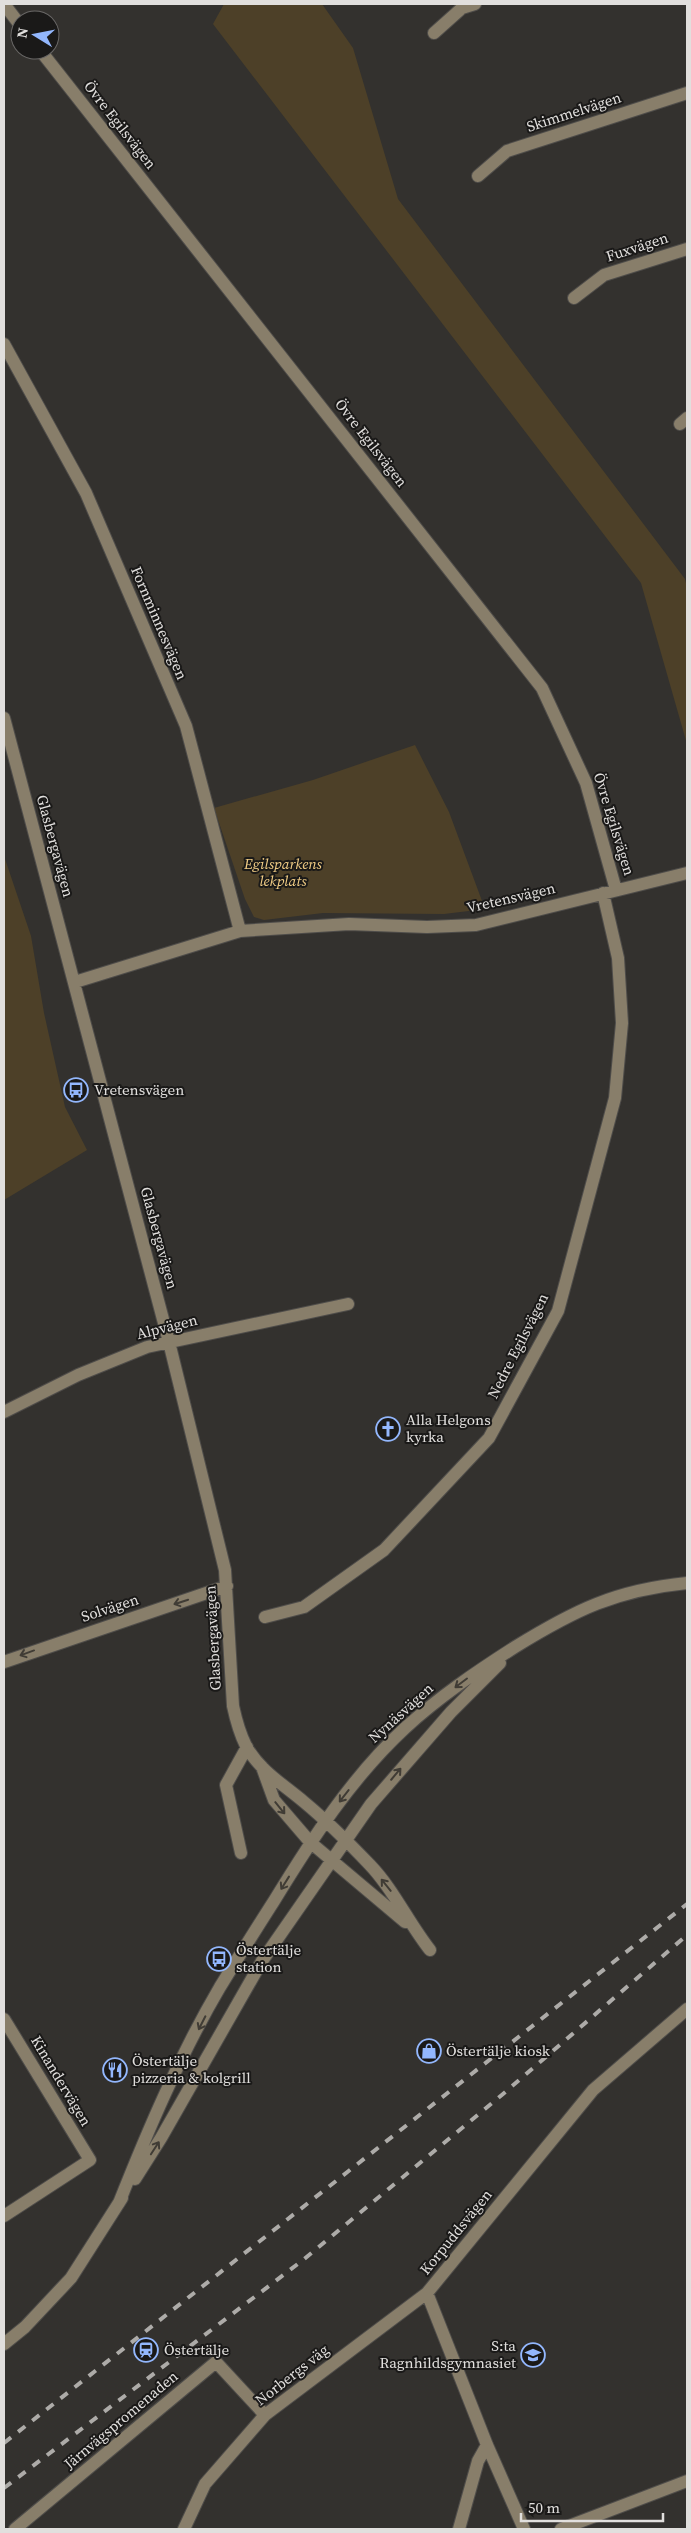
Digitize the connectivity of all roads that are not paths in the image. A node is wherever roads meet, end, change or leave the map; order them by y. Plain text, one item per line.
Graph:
1 (475, 4) edge
2 (434, 33) dead end
3 (48, 60) edge
4 (687, 93) edge
5 (478, 176) dead end
6 (687, 249) edge
7 (574, 298) dead end
8 (4, 344) edge
9 (4, 718) edge
10 (687, 873) edge
11 (616, 890) junction
12 (603, 893) junction
13 (240, 931) junction
14 (75, 982) junction
15 (348, 1304) dead end
16 (170, 1342) junction
17 (4, 1412) edge
18 (687, 1583) edge
19 (227, 1586) junction
20 (265, 1617) dead end
21 (516, 1647) junction
22 (4, 1662) edge
23 (247, 1747) junction
24 (262, 1767) junction
25 (325, 1820) junction
26 (346, 1841) junction
27 (310, 1842) junction
28 (241, 1853) dead end
29 (331, 1862) junction
30 (411, 1927) junction
31 (430, 1950) dead end
32 (687, 2009) edge
33 (4, 2019) edge
34 (119, 2203) junction
35 (4, 2216) edge
36 (427, 2293) junction
37 (4, 2344) edge
38 (265, 2415) junction
39 (487, 2446) junction
40 (687, 2481) edge
41 (14, 2529) edge
42 (184, 2529) edge
43 (459, 2529) edge
44 (524, 2529) edge
45 (561, 2529) edge

1 - 2 street
3 - 11 street, Övre Egilsvägen
4 - 5 street, Skimmelvägen
6 - 7 street, Fuxvägen
8 - 13 street, Fornminnesvägen
9 - 14 street, Glasbergavägen
10 - 11 street, Vretensvägen
11 - 12 street, Vretensvägen
12 - 13 street, Vretensvägen
12 - 20 street, Nedre Egilsvägen
13 - 14 street, Vretensvägen
14 - 16 street, Glasbergavägen
15 - 16 street, Alpvägen
16 - 17 street, Alpvägen
16 - 19 street, Glasbergavägen
18 - 21 street, Nynäsvägen
19 -> 22 street, Solvägen
19 - 23 street, Glasbergavägen
21 -> 25 street, Nynäsvägen
26 -> 21 street, Nynäsvägen
23 - 24 street, Glasbergavägen
23 - 28 street
24 - 25 street, Glasbergavägen
24 -> 27 street, Glasbergavägen
25 - 26 street, Glasbergavägen
25 - 27 street, Nynäsvägen
26 - 29 street, Nynäsvägen
30 -> 26 street
27 - 29 street, Glasbergavägen
27 -> 34 street, Nynäsvägen
29 - 30 street
34 -> 29 street, Nynäsvägen
30 - 31 street
32 - 36 street, Korpuddsvägen
33 - 35 street, Kinandervägen
34 - 37 street
36 - 38 street, Norbergs väg
36 - 39 street, Korpuddsvägen
38 - 41 street, Järnvägspromenaden
38 - 42 street, Norbergs väg
39 - 43 street
39 - 44 street, Korpuddsvägen
40 - 45 street

